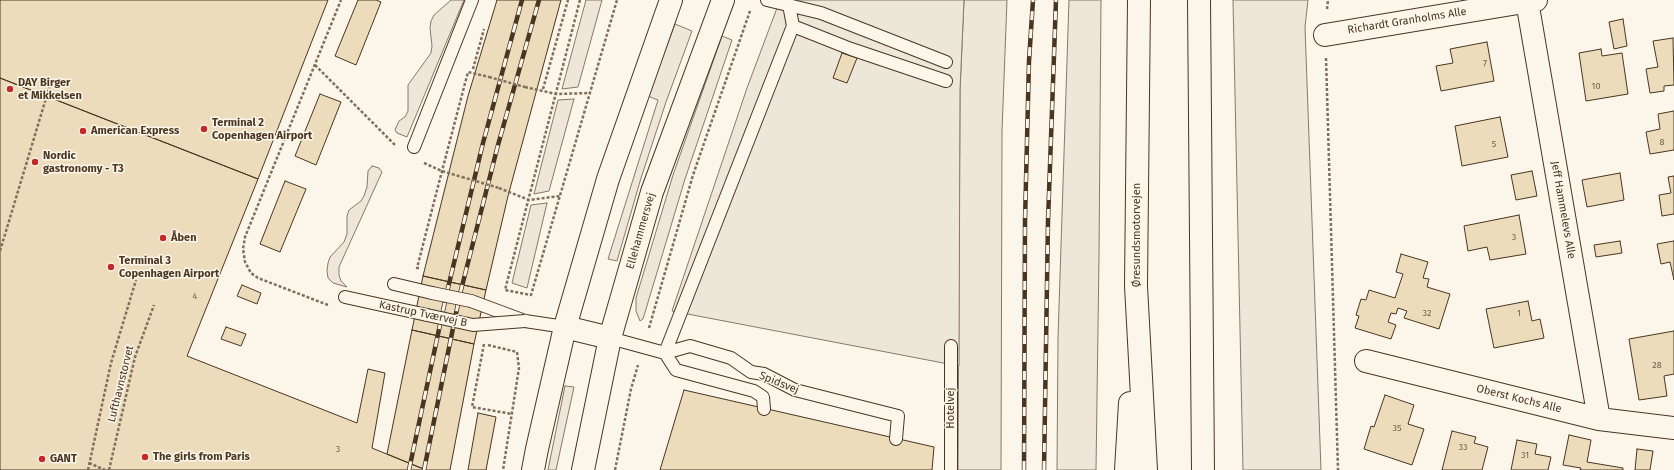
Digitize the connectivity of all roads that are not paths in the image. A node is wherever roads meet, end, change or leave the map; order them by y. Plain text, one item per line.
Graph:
1 (472, 0) edge
2 (671, 0) edge
3 (723, 0) edge
4 (767, 0) edge
5 (1139, 0) edge
6 (1199, 0) edge
7 (1532, 1) edge
8 (789, 5) junction
9 (793, 26) junction
10 (1325, 35) road end
11 (946, 62) dead end
12 (946, 82) dead end
13 (414, 147) dead end
14 (394, 284) dead end
15 (1136, 286) junction
16 (345, 297) dead end
17 (525, 321) junction
18 (566, 327) junction
19 (610, 338) junction
20 (951, 346) dead end
21 (665, 353) junction
22 (1366, 361) dead end
23 (764, 409) dead end
24 (1599, 418) junction
25 (1674, 428) edge
26 (896, 439) dead end
27 (533, 470) edge
28 (583, 470) edge
29 (951, 470) edge
30 (1126, 470) edge
31 (1146, 470) edge
32 (1203, 470) edge

1 - 13 lane
2 - 18 main road
3 - 19 main road, Ellehammersvej
4 - 8 lane
5 - 15 main road, Øresundsmotorvejen
6 - 32 main road
7 - 10 main road, Richardt Granholms Alle
7 - 24 main road, Jeff Hammelevs Alle
8 - 9 lane
8 - 11 lane
9 - 12 lane
9 - 21 lane
14 - 17 lane, Kastrup Tværvej B, bridge
15 - 30 main road
15 - 31 main road, Øresundsmotorvejen
16 - 17 lane, Kastrup Tværvej B, bridge
17 - 18 lane, Kastrup Tværvej B
18 - 19 main road
18 - 27 main road
19 - 21 lane
19 - 28 main road, Ellehammersvej
20 - 29 lane, Hotelvej
21 - 23 lane, Spidsvej
21 - 26 lane, Spidsvej
22 - 24 main road, Oberst Kochs Alle
24 - 25 main road, Oberst Kochs Alle

